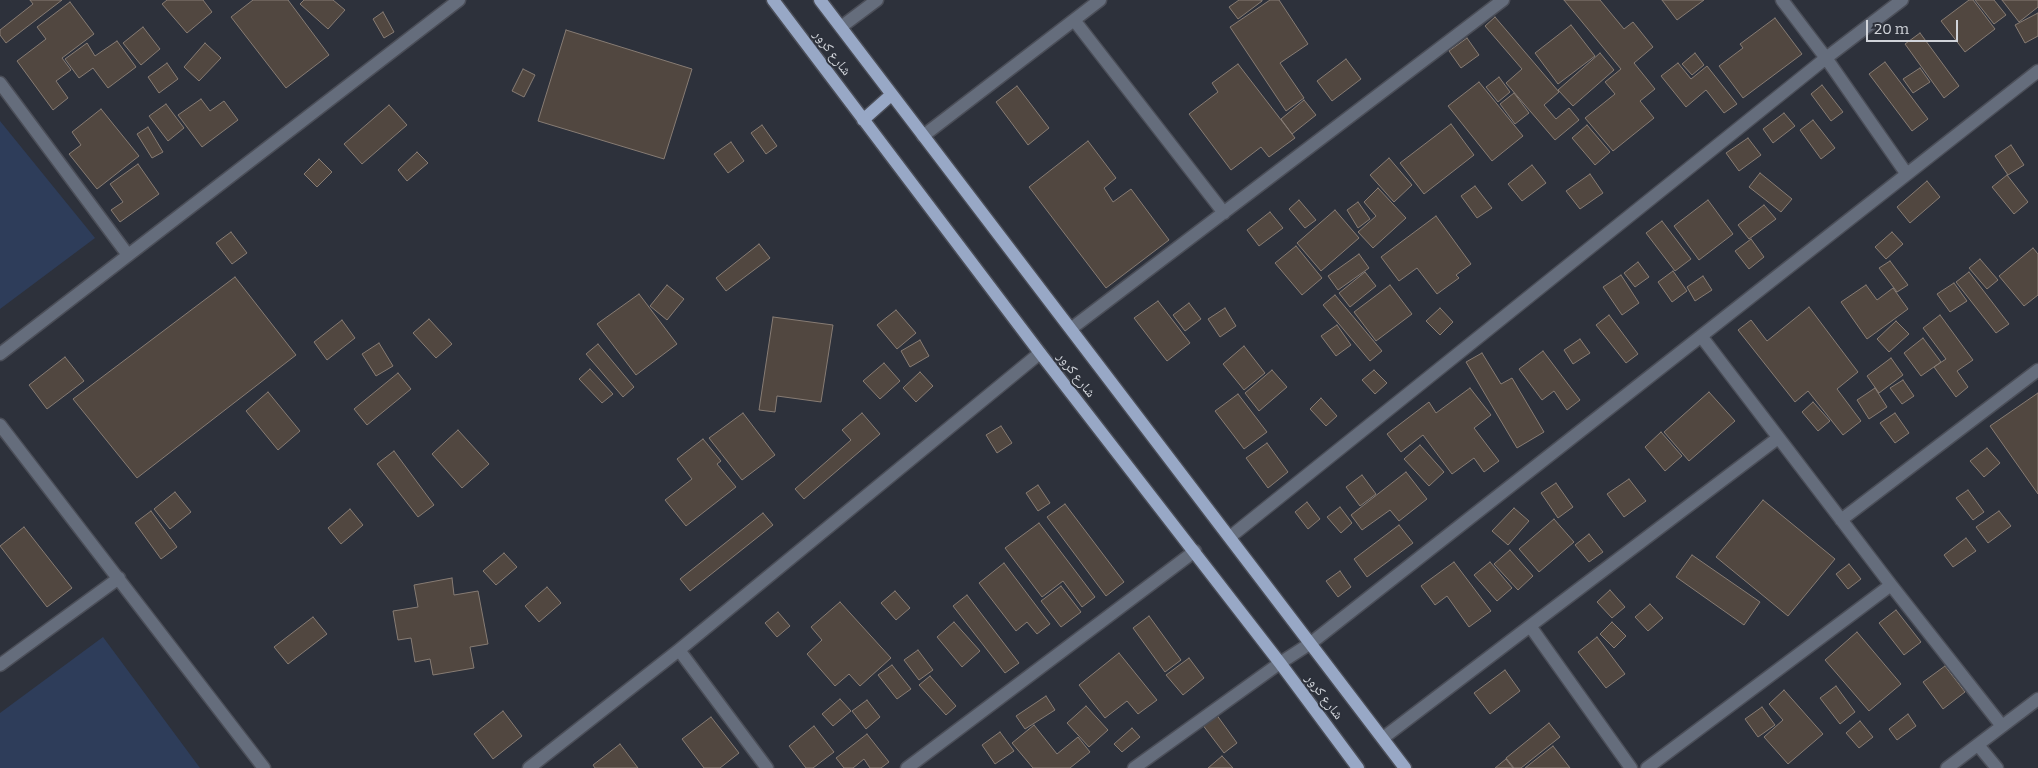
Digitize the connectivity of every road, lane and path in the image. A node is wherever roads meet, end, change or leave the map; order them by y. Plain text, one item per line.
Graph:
1 (459, 0) edge
2 (773, 0) edge
3 (820, 0) edge
4 (877, 0) edge
5 (1100, 0) edge
6 (1503, 0) edge
7 (1782, 0) edge
8 (1902, 0) edge
9 (1074, 20) junction
10 (841, 27) junction
11 (1826, 58) junction
12 (2038, 71) edge
13 (0, 84) edge
14 (891, 95) junction
15 (863, 120) junction
16 (923, 136) junction
17 (1906, 174) junction
18 (1224, 213) junction
19 (128, 255) junction
20 (1072, 328) junction
21 (1701, 336) junction
22 (1040, 353) junction
23 (0, 354) edge
24 (2038, 370) edge
25 (0, 425) edge
26 (1778, 438) junction
27 (1841, 520) junction
28 (1230, 537) junction
29 (1195, 551) junction
30 (119, 578) junction
31 (1891, 585) junction
32 (1530, 626) junction
33 (1311, 643) junction
34 (679, 650) junction
35 (1280, 663) junction
36 (0, 665) edge
37 (2038, 699) edge
38 (2002, 726) junction
39 (1383, 738) junction
40 (1978, 745) junction
41 (264, 768) edge
42 (529, 768) edge
43 (767, 768) edge
44 (907, 768) edge
45 (1134, 768) edge
46 (1358, 768) edge
47 (1406, 768) edge
48 (1631, 768) edge
49 (1648, 768) edge
50 (1947, 768) edge
51 (1997, 768) edge

1 - 19 street
2 - 15 main road, شارع كرور
3 - 10 main road, شارع كرور
4 - 10 street
5 - 9 street
6 - 18 street
7 - 11 street
8 - 11 street
9 - 16 street
9 - 18 street
10 - 14 main road, شارع كرور
11 - 17 street
11 - 28 street
12 - 17 street
13 - 19 street
14 - 15 main road
14 - 16 main road, شارع كرور
15 - 22 main road, شارع كرور
16 - 20 main road, شارع كرور
17 - 21 street
18 - 20 street
19 - 23 street
20 - 28 main road, شارع كرور
21 - 26 street
21 - 33 street
22 - 29 main road, شارع كرور
22 - 34 street
24 - 27 street
25 - 30 street
26 - 27 street
26 - 32 street
27 - 31 street
28 - 33 main road, شارع كرور
29 - 35 main road, شارع كرور
29 - 44 street
30 - 36 street
30 - 41 street
31 - 38 street
31 - 49 street
32 - 39 street
32 - 48 street
33 - 35 street
33 - 39 main road, شارع كرور
34 - 42 street
34 - 43 street
35 - 45 street
35 - 46 main road, شارع كرور
37 - 38 street
38 - 40 street
39 - 47 main road, شارع كرور
40 - 50 street
40 - 51 street

